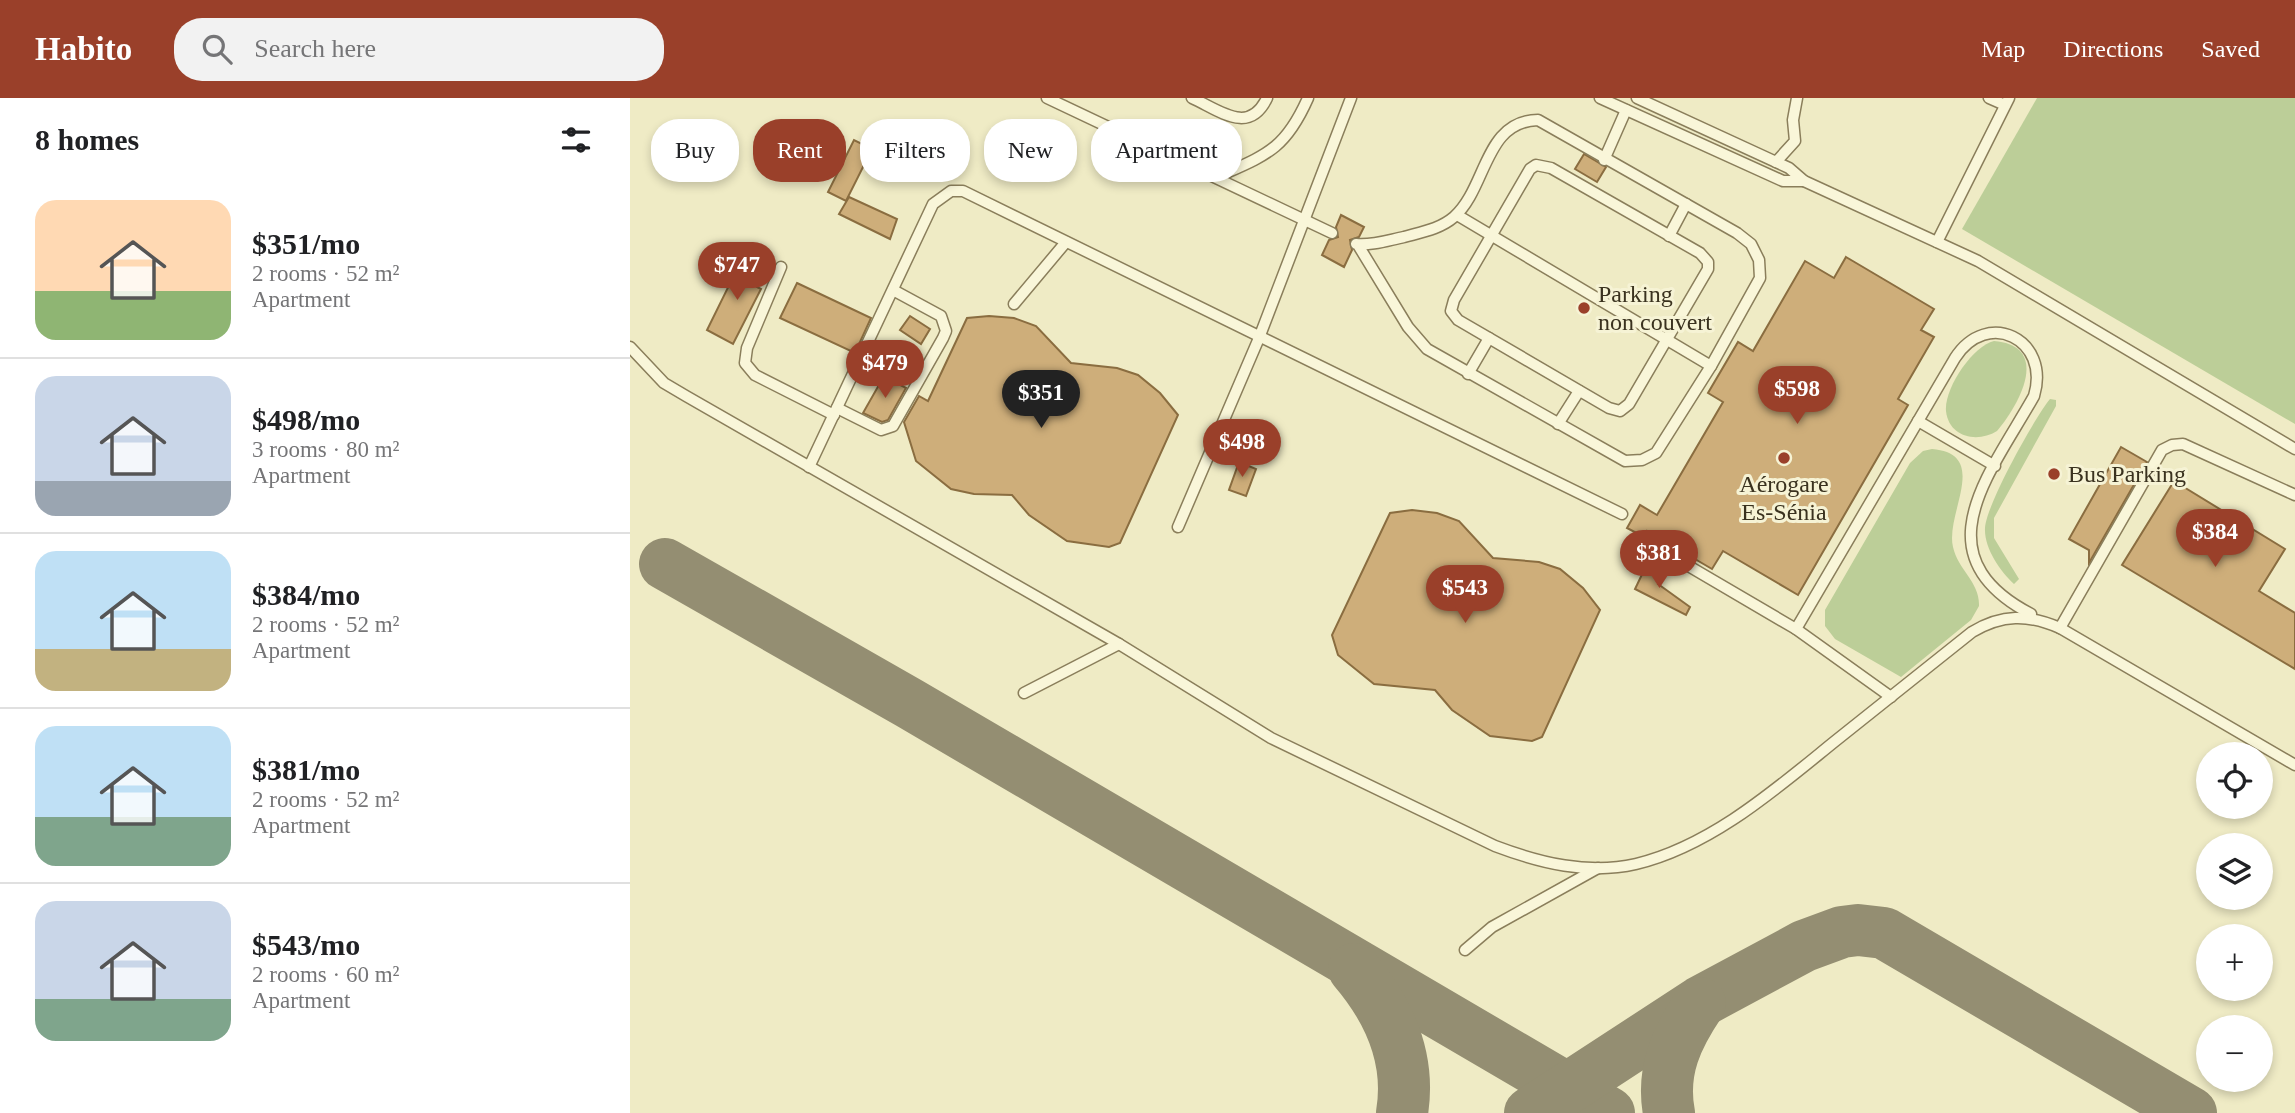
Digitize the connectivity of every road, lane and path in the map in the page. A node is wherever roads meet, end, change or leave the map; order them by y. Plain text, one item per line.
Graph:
1 (1047, 98) edge
2 (1192, 98) edge
3 (1267, 98) edge
4 (1308, 98) edge
5 (1351, 98) edge
6 (1600, 98) edge
7 (1637, 98) edge
8 (1797, 98) edge
9 (1989, 98) edge
10 (2007, 102) edge
11 (1626, 110) junction
12 (1092, 119) edge
13 (1711, 132) junction
14 (1706, 146) junction
15 (1605, 159) junction
16 (1776, 162) junction
17 (1242, 165) edge
18 (1804, 181) junction
19 (1227, 182) edge
20 (1686, 204) junction
21 (1457, 215) junction
22 (1305, 222) junction
23 (1332, 233) dead end
24 (1491, 235) junction
25 (1669, 236) junction
26 (1066, 242) junction
27 (1937, 242) junction
28 (781, 267) dead end
29 (893, 290) junction
30 (1014, 304) dead end
31 (1259, 338) junction
32 (1489, 338) junction
33 (1666, 338) junction
34 (630, 347) edge
35 (630, 362) edge
36 (645, 366) junction
37 (1711, 366) junction
38 (1468, 374) junction
39 (1578, 391) junction
40 (835, 411) junction
41 (1918, 421) junction
42 (1558, 424) junction
43 (2295, 449) edge
44 (1995, 466) junction
45 (809, 467) junction
46 (2295, 495) edge
47 (1622, 514) dead end
48 (1178, 527) dead end
49 (1651, 544) dead end
50 (2042, 620) junction
51 (2060, 628) junction
52 (1796, 629) junction
53 (1119, 644) junction
54 (1024, 693) dead end
55 (1891, 696) junction
56 (2295, 765) edge
57 (1598, 868) junction
58 (1465, 950) dead end

1 - 12 lane
2 - 3 lane
4 - 17 lane
5 - 22 lane
6 - 11 lane
7 - 13 lane
8 - 16 lane
9 - 10 lane
10 - 27 lane
11 - 14 lane
11 - 15 lane
13 - 14 lane
13 - 16 lane
14 - 18 lane
15 - 20 lane
15 - 21 lane
16 - 18 lane
18 - 27 lane
19 - 22 lane
20 - 25 lane
20 - 37 lane
21 - 24 lane
21 - 38 lane
22 - 23 lane
22 - 31 lane
24 - 25 lane
24 - 32 lane
24 - 33 lane
25 - 33 lane
26 - 29 lane
26 - 30 lane
26 - 31 lane
27 - 43 lane
28 - 40 lane
29 - 40 lane
29 - 40 lane
31 - 47 lane
31 - 48 lane
32 - 38 lane
32 - 39 lane
33 - 37 lane
33 - 39 lane
34 - 36 lane
35 - 36 lane
36 - 45 lane
37 - 42 lane
38 - 42 lane
39 - 42 lane
40 - 45 lane
41 - 44 lane
41 - 44 lane
41 - 52 lane
44 - 50 lane
45 - 53 lane
46 - 51 lane
49 - 52 lane
50 - 51 lane
50 - 55 lane
51 - 56 lane
52 - 55 lane
53 - 54 lane
53 - 57 lane
55 - 57 lane
57 - 58 lane

